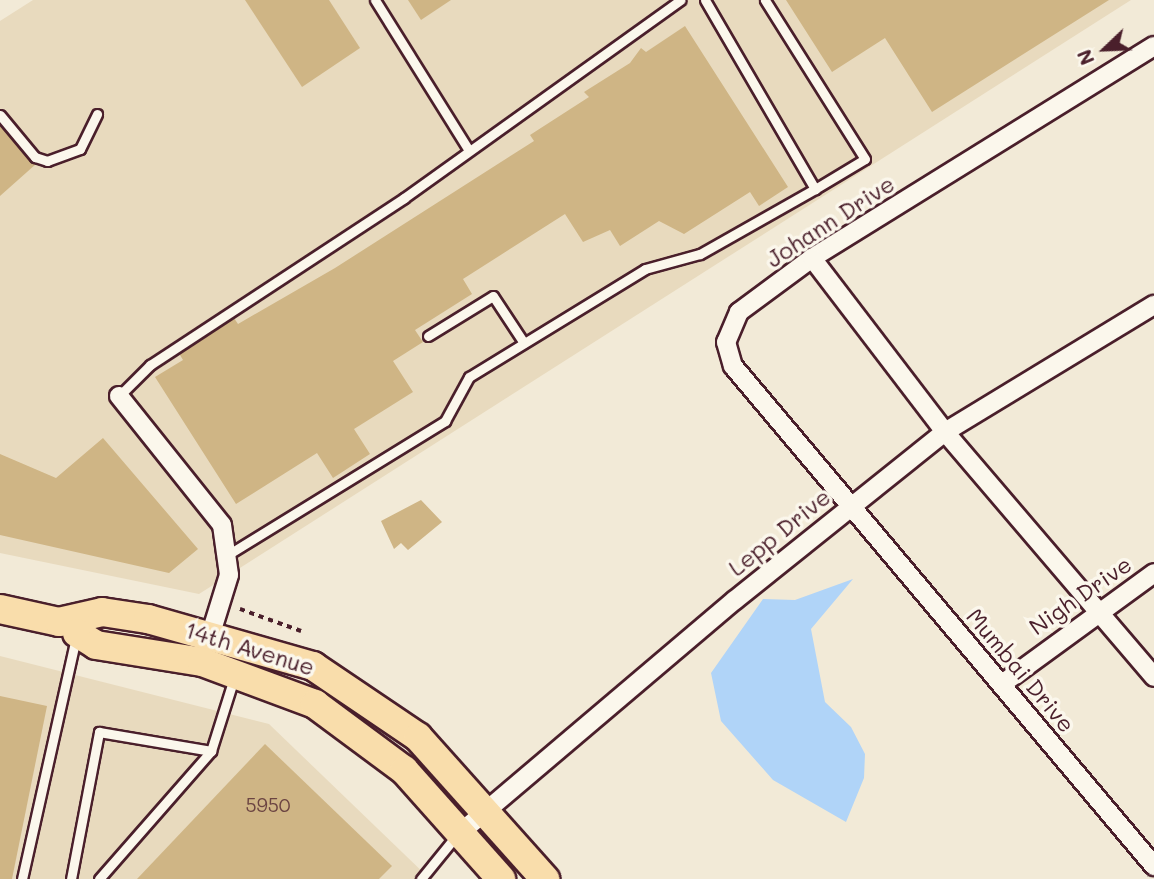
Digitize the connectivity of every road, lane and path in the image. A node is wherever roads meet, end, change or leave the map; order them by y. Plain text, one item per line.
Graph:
1 (375, 0) edge
2 (681, 0) edge
3 (705, 0) edge
4 (765, 0) edge
5 (1154, 46) edge
6 (0, 114) edge
7 (97, 114) dead end
8 (468, 149) junction
9 (815, 190) junction
10 (811, 258) junction
11 (1154, 305) edge
12 (428, 336) dead end
13 (524, 343) junction
14 (119, 396) joint
15 (945, 432) junction
16 (849, 506) junction
17 (229, 554) junction
18 (1154, 573) edge
19 (0, 609) edge
20 (240, 609) dead end
21 (1095, 610) junction
22 (68, 628) junction
23 (301, 631) dead end
24 (211, 633) junction
25 (236, 672) junction
26 (1154, 677) edge
27 (1002, 684) junction
28 (211, 751) junction
29 (486, 811) junction
30 (460, 833) junction
31 (1151, 857) edge
32 (22, 879) edge
33 (71, 879) edge
34 (99, 879) edge
35 (421, 879) edge
36 (501, 879) edge
37 (545, 879) edge

1 - 8 lane
2 - 8 lane
3 - 9 lane
4 - 9 lane
5 - 10 street, Johann Drive
6 - 7 lane
8 - 14 lane
9 - 13 lane
10 - 15 street
10 - 16 street, Johann Drive
11 - 15 street, Lepp Drive
12 - 13 lane
13 - 17 lane
14 - 17 street
15 - 16 street, Lepp Drive
15 - 21 street
16 - 27 street, Mumbai Drive
16 - 29 street, Lepp Drive
17 - 24 street
18 - 21 street, Nigh Drive
19 - 22 main road, 14th Avenue
20 - 23 path
21 - 26 street
21 - 27 street, Nigh Drive
22 - 24 main road, 14th Avenue
22 - 25 main road, 14th Avenue
22 - 32 lane
24 - 29 main road, 14th Avenue
25 - 28 lane
25 - 30 main road, 14th Avenue
27 - 31 street, Mumbai Drive
28 - 33 lane
28 - 34 lane
29 - 30 street, Lepp Drive
29 - 37 main road, 14th Avenue
30 - 35 lane
30 - 36 main road, 14th Avenue

